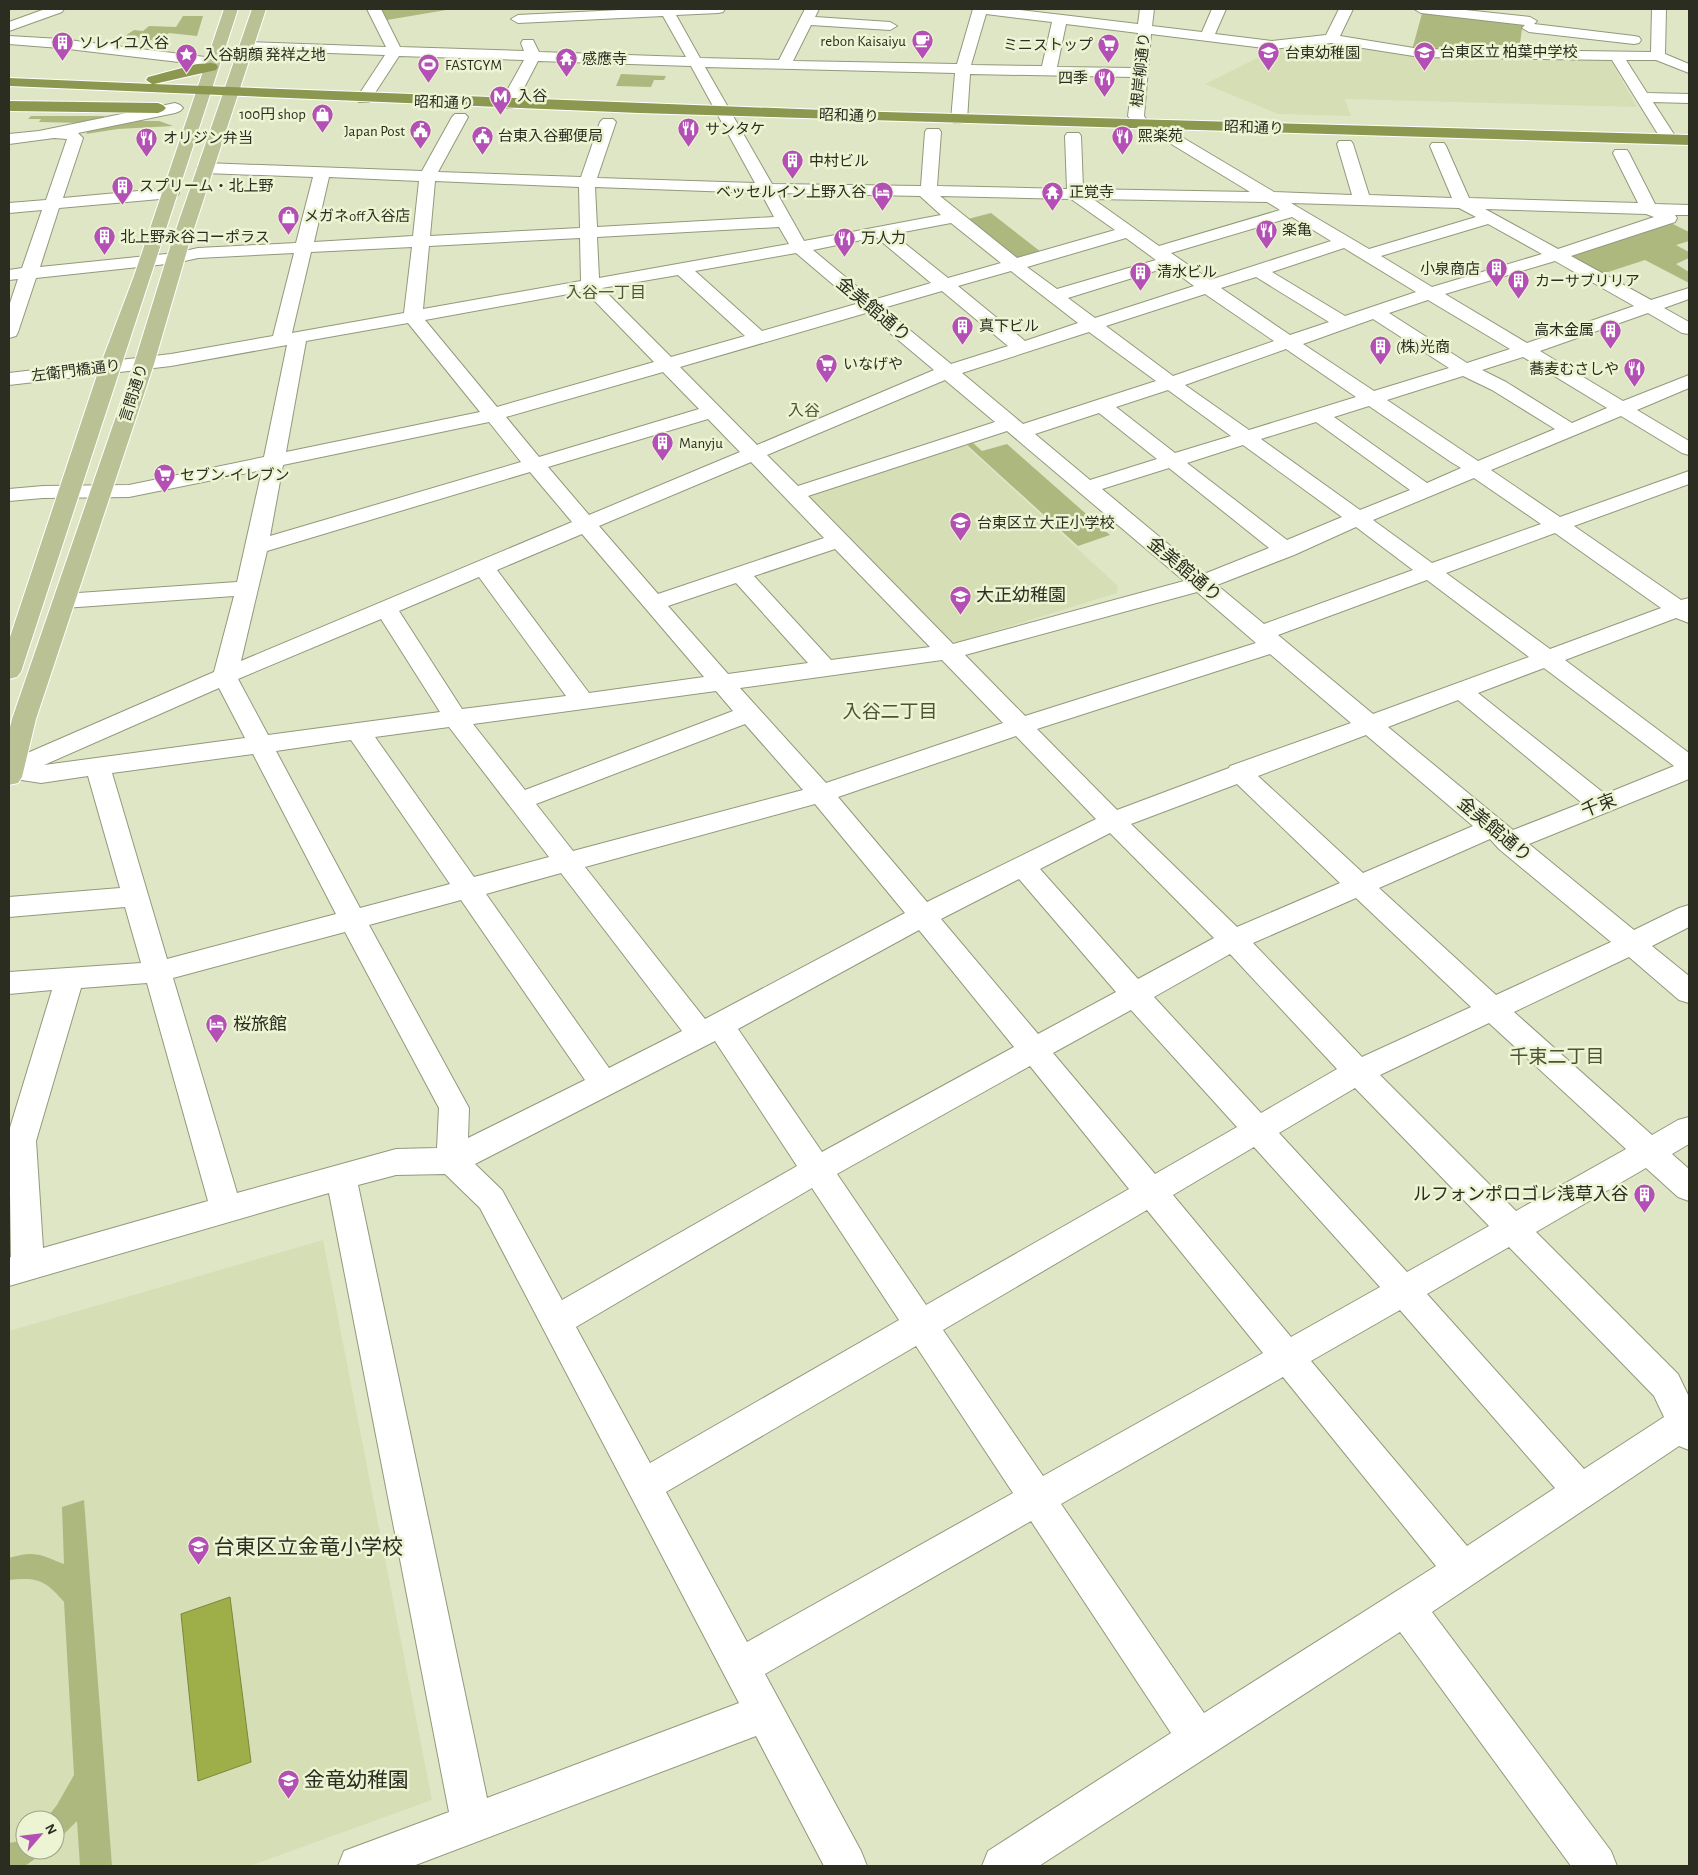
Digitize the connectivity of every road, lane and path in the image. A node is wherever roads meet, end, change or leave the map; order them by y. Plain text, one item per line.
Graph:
1 (57, 9) edge
2 (231, 9) edge
3 (259, 9) edge
4 (374, 9) edge
5 (718, 9) edge
6 (896, 9) edge
7 (980, 9) edge
8 (1148, 9) edge
9 (1219, 9) edge
10 (1346, 9) edge
11 (1421, 9) edge
12 (1658, 9) edge
13 (667, 10) edge
14 (1033, 12) edge
15 (516, 14) edge
16 (809, 15) edge
17 (1078, 15) edge
18 (1060, 18) junction
19 (1530, 19) edge
20 (890, 26) junction
21 (9, 27) edge
22 (1145, 28) junction
23 (1207, 36) junction
24 (1331, 39) junction
25 (9, 40) edge
26 (246, 46) junction
27 (1659, 49) junction
28 (395, 51) junction
29 (1523, 54) junction
30 (1616, 55) junction
31 (533, 56) junction
32 (697, 61) junction
33 (212, 65) junction
34 (784, 65) junction
35 (875, 65) junction
36 (963, 68) junction
37 (1689, 69) edge
38 (1049, 70) junction
39 (1140, 73) junction
40 (9, 81) edge
41 (9, 88) edge
42 (1642, 97) junction
43 (9, 98) edge
44 (1689, 98) edge
45 (364, 99) junction
46 (201, 100) junction
47 (231, 103) junction
48 (507, 105) junction
49 (9, 106) edge
50 (133, 107) junction
51 (176, 108) junction
52 (722, 112) junction
53 (451, 117) joint
54 (959, 120) junction
55 (608, 122) junction
56 (1142, 125) junction
57 (731, 126) junction
58 (933, 132) junction
59 (54, 133) junction
60 (1073, 136) junction
61 (9, 138) edge
62 (1174, 139) junction
63 (1669, 139) junction
64 (1689, 140) edge
65 (1345, 144) junction
66 (1438, 146) junction
67 (1621, 153) junction
68 (1689, 154) edge
69 (205, 168) junction
70 (322, 172) junction
71 (428, 176) junction
72 (587, 182) junction
73 (766, 188) junction
74 (930, 191) junction
75 (171, 193) junction
76 (1075, 194) junction
77 (1271, 197) junction
78 (1362, 200) junction
79 (1463, 203) junction
80 (52, 204) junction
81 (9, 208) edge
82 (1649, 209) junction
83 (1294, 211) junction
84 (1680, 217) edge
85 (955, 218) junction
86 (1490, 218) junction
87 (784, 222) junction
88 (588, 232) junction
89 (880, 232) junction
90 (1128, 232) junction
91 (420, 241) junction
92 (1346, 242) junction
93 (303, 246) junction
94 (799, 248) junction
95 (1366, 255) junction
96 (1556, 255) junction
97 (1164, 257) junction
98 (176, 258) junction
99 (148, 261) junction
100 (1015, 264) junction
101 (682, 269) junction
102 (1258, 271) junction
103 (29, 273) junction
104 (9, 275) edge
105 (945, 285) junction
106 (590, 286) junction
107 (1208, 288) junction
108 (1430, 293) junction
109 (1689, 293) edge
110 (1054, 296) junction
111 (870, 307) junction
112 (1650, 307) junction
113 (1374, 312) junction
114 (413, 318) junction
115 (1343, 323) junction
116 (1091, 324) junction
117 (1689, 329) edge
118 (9, 332) edge
119 (290, 338) junction
120 (758, 339) junction
121 (1288, 341) junction
122 (1021, 347) junction
123 (1525, 350) junction
124 (144, 364) junction
125 (666, 365) junction
126 (110, 366) junction
127 (1464, 369) junction
128 (947, 372) junction
129 (9, 379) edge
130 (1689, 381) edge
131 (1171, 382) junction
132 (1371, 397) junction
133 (1101, 405) junction
134 (1622, 408) junction
135 (713, 411) junction
136 (494, 414) junction
137 (1317, 414) junction
138 (1014, 428) junction
139 (1570, 430) junction
140 (1245, 437) junction
141 (1689, 449) edge
142 (754, 454) junction
143 (1171, 460) junction
144 (274, 461) junction
145 (534, 464) junction
146 (1476, 469) junction
147 (1689, 477) edge
148 (1085, 488) junction
149 (101, 491) junction
150 (1425, 491) junction
151 (71, 492) junction
152 (794, 494) junction
153 (9, 496) edge
154 (1357, 519) junction
155 (587, 524) junction
156 (1556, 524) junction
157 (840, 540) junction
158 (257, 546) junction
159 (1286, 550) junction
160 (484, 568) junction
161 (1427, 572) junction
162 (740, 574) junction
163 (1199, 583) junction
164 (245, 588) junction
165 (64, 601) junction
166 (654, 604) junction
167 (386, 609) junction
168 (1685, 610) edge
169 (1266, 640) junction
170 (949, 652) junction
171 (1546, 658) junction
172 (826, 669) junction
173 (9, 672) edge
174 (225, 676) junction
175 (723, 683) junction
176 (1460, 690) junction
177 (583, 702) junction
178 (749, 714) junction
179 (456, 720) junction
180 (1368, 724) junction
181 (1020, 726) junction
182 (359, 733) junction
183 (262, 746) junction
184 (1689, 765) edge
185 (98, 767) junction
186 (1689, 770) edge
187 (10, 772) edge
188 (1239, 772) junction
189 (820, 794) junction
190 (520, 801) junction
191 (1602, 805) junction
192 (1113, 821) junction
193 (1500, 835) junction
194 (566, 861) junction
195 (1023, 866) junction
196 (1361, 886) junction
197 (465, 888) junction
198 (135, 896) junction
199 (9, 907) edge
200 (923, 916) junction
201 (1689, 916) edge
202 (352, 919) junction
203 (1233, 940) junction
204 (1631, 945) junction
205 (157, 972) junction
206 (70, 979) junction
207 (9, 983) edge
208 (1689, 992) edge
209 (1135, 995) junction
210 (1492, 1009) junction
211 (710, 1030) junction
212 (1035, 1051) junction
213 (1358, 1072) junction
214 (604, 1084) junction
215 (1258, 1130) junction
216 (1689, 1130) edge
217 (1650, 1153) junction
218 (452, 1161) junction
219 (817, 1170) junction
220 (341, 1176) junction
221 (1689, 1188) edge
222 (1150, 1192) junction
223 (226, 1209) junction
224 (1514, 1230) junction
225 (18, 1269) edge
226 (1404, 1291) junction
227 (556, 1321) junction
228 (921, 1326) junction
229 (1287, 1358) junction
230 (1688, 1426) edge
231 (644, 1486) junction
232 (1581, 1492) junction
233 (1037, 1500) junction
234 (1463, 1570) junction
235 (1405, 1608) junction
236 (740, 1667) junction
237 (765, 1713) junction
238 (1198, 1739) junction
239 (472, 1823) junction
240 (359, 1866) edge
241 (846, 1866) edge
242 (1003, 1866) edge
243 (1596, 1866) edge

1 - 21 street
2 - 33 main road, 言問通り
3 - 26 main road, 言問通り
4 - 28 street
5 - 13 street
6 - 20 street
7 - 14 street
7 - 36 street
8 - 22 street, 根岸柳通り
9 - 23 street
10 - 24 street
11 - 19 street
12 - 27 street
13 - 15 street
13 - 32 street, 金美館通り
14 - 18 street
15 - 31 street
16 - 20 street
16 - 34 street
17 - 18 street
17 - 22 street
18 - 38 street
19 - 27 street
19 - 29 street
20 - 35 street
22 - 23 street
22 - 39 street, 根岸柳通り
23 - 24 street
24 - 29 street
25 - 33 street
26 - 28 street
26 - 47 main road, 言問通り
27 - 30 street
27 - 37 street
28 - 31 street
28 - 45 street
29 - 30 street
30 - 42 street
31 - 32 street
31 - 48 street
32 - 34 street
32 - 52 street, 金美館通り
33 - 40 highway
33 - 46 main road, 言問通り
34 - 35 street
35 - 36 street
36 - 38 street
36 - 54 street
38 - 39 street
39 - 56 street, 根岸柳通り
40 - 46 highway
41 - 46 highway
42 - 44 street
42 - 63 street
43 - 50 highway
45 - 47 highway, 昭和通り
45 - 48 highway, 昭和通り
46 - 47 highway
46 - 51 highway
46 - 75 main road, 言問通り
47 - 69 main road, 言問通り
48 - 52 highway, 昭和通り
49 - 50 highway
50 - 51 highway
51 - 59 street
52 - 54 highway, 昭和通り
52 - 57 street, 金美館通り
53 - 55 highway, 昭和通り
53 - 71 street
54 - 56 highway, 昭和通り
55 - 57 highway, 昭和通り
55 - 72 street
56 - 62 street, 根岸柳通り
56 - 63 highway, 昭和通り
57 - 58 highway, 昭和通り
57 - 73 street, 金美館通り
58 - 60 highway, 昭和通り
58 - 74 street
59 - 61 street
59 - 80 street
60 - 62 highway, 昭和通り
60 - 76 street
62 - 65 highway, 昭和通り
62 - 77 street, 根岸柳通り
63 - 64 highway, 昭和通り
65 - 66 highway, 昭和通り
65 - 78 street
66 - 67 highway, 昭和通り
66 - 79 street
67 - 68 highway, 昭和通り
67 - 82 street
69 - 70 street
69 - 98 main road, 言問通り
70 - 71 street
70 - 93 street
71 - 72 street
71 - 91 street
72 - 73 street
72 - 88 street
73 - 74 street
73 - 87 street, 金美館通り
74 - 76 street
74 - 85 street
75 - 80 street
75 - 99 main road, 言問通り
76 - 77 street
76 - 90 street
77 - 78 street
77 - 83 street, 根岸柳通り
78 - 79 street
79 - 82 street
79 - 86 street
80 - 81 street
80 - 103 street
82 - 84 street
83 - 92 street, 根岸柳通り
83 - 97 street
84 - 96 street
85 - 89 street, 左衛門橋通り
85 - 100 street
86 - 95 street
86 - 96 street
87 - 88 street
87 - 94 street, 金美館通り
88 - 91 street
88 - 106 street
89 - 94 street, 左衛門橋通り
89 - 105 street
90 - 97 street
90 - 100 street
91 - 93 street
91 - 114 street
92 - 95 street, 根岸柳通り
92 - 102 street
93 - 98 street
93 - 119 street
94 - 101 street, 左衛門橋通り
94 - 111 street, 金美館通り
95 - 108 street, 根岸柳通り
96 - 108 street
96 - 112 street
97 - 107 street
97 - 110 street
98 - 99 street
98 - 124 main road, 言問通り
99 - 103 street
99 - 126 main road, 言問通り
100 - 105 street
100 - 110 street
101 - 106 street, 左衛門橋通り
101 - 120 street
102 - 107 street
102 - 115 street
103 - 104 street
103 - 118 street
105 - 111 street
105 - 122 street
106 - 114 street, 左衛門橋通り
106 - 125 street
107 - 116 street
107 - 121 street
108 - 113 street
108 - 123 street, 根岸柳通り
109 - 112 street
110 - 116 street
111 - 120 street
111 - 128 street, 金美館通り
112 - 117 street
112 - 123 street
113 - 115 street
113 - 127 street
114 - 119 street, 左衛門橋通り
114 - 136 street
115 - 121 street
116 - 122 street
116 - 131 street
119 - 124 street, 左衛門橋通り
119 - 144 street
120 - 125 street
121 - 131 street
121 - 132 street
122 - 128 street
123 - 127 street
123 - 134 street, 根岸柳通り
124 - 126 street, 左衛門橋通り
124 - 149 main road, 言問通り
125 - 135 street
125 - 136 street
126 - 129 street, 左衛門橋通り
126 - 151 main road, 言問通り
127 - 132 street
127 - 139 street
128 - 138 street, 金美館通り
128 - 142 street
130 - 134 street
131 - 133 street
131 - 140 street
132 - 137 street
132 - 146 street
133 - 138 street
133 - 143 street
134 - 139 street
134 - 141 street, 根岸柳通り
135 - 142 street
135 - 145 street
136 - 144 street
136 - 145 street
137 - 140 street
137 - 150 street
138 - 148 street, 金美館通り
138 - 152 street
139 - 146 street
140 - 143 street
140 - 154 street
142 - 152 street
142 - 155 street
143 - 148 street
143 - 159 street
144 - 149 street
144 - 158 street
145 - 155 street
145 - 158 street
146 - 150 street
146 - 156 street
147 - 156 street
148 - 163 street, 金美館通り
149 - 151 street
149 - 165 main road, 言問通り
150 - 154 street
151 - 153 street
151 - 173 main road, 言問通り
152 - 157 street
154 - 159 street
154 - 161 street
155 - 160 street
155 - 166 street
156 - 161 street
156 - 168 street
157 - 162 street
157 - 170 street
158 - 164 street
159 - 163 street
160 - 167 street
160 - 177 street
161 - 169 street
161 - 171 street
162 - 166 street
162 - 172 street
163 - 169 street, 金美館通り
163 - 170 street
164 - 165 street
164 - 174 street
165 - 187 main road, 言問通り
166 - 175 street
167 - 174 street
167 - 179 street
168 - 171 street
169 - 180 street, 金美館通り
169 - 181 street
170 - 172 street
170 - 181 street
171 - 176 street
171 - 184 street
172 - 175 street
174 - 183 street
174 - 187 street
175 - 177 street
175 - 178 street
176 - 180 street
176 - 191 street
177 - 179 street
178 - 189 street
178 - 190 street
179 - 182 street
179 - 190 street
180 - 188 street
180 - 193 street, 金美館通り
181 - 189 street
181 - 192 street
182 - 183 street
182 - 197 street
183 - 185 street
183 - 202 street
185 - 187 street
185 - 198 street
186 - 191 street, 千束
188 - 192 street
188 - 196 street
189 - 194 street
189 - 200 street
190 - 194 street
191 - 193 street, 千束
192 - 195 street
192 - 203 street
193 - 196 street, 千束
193 - 204 street, 金美館通り
194 - 197 street
194 - 211 street
195 - 200 street
195 - 209 street
196 - 203 street, 千束
196 - 210 street
197 - 202 street
197 - 214 street
198 - 199 street
198 - 205 street
200 - 211 street
200 - 212 street
201 - 204 street
202 - 205 street
202 - 218 street
203 - 209 street, 千束
203 - 213 street
204 - 208 street, 金美館通り
204 - 210 street
205 - 206 street
205 - 223 street
206 - 207 street
206 - 225 street
209 - 212 street, 千束
209 - 215 street
210 - 213 street
210 - 217 street
211 - 214 street
211 - 219 street
212 - 219 street, 千束
212 - 222 street
213 - 215 street
213 - 224 street
214 - 218 street
215 - 222 street
215 - 226 street
216 - 217 street
217 - 221 street
217 - 224 street
218 - 220 street
218 - 227 street
219 - 227 street, 千束
219 - 228 street
220 - 223 street
220 - 239 street
222 - 228 street
222 - 229 street
223 - 225 street
224 - 226 street
224 - 230 street
226 - 229 street
226 - 232 street
227 - 231 street
228 - 231 street
228 - 233 street
229 - 233 street
229 - 234 street
230 - 232 street
231 - 236 street
232 - 234 street
233 - 236 street
233 - 238 street
234 - 235 street
235 - 238 street
235 - 243 street
236 - 237 street
237 - 239 street
237 - 241 street
238 - 242 street
239 - 240 street

